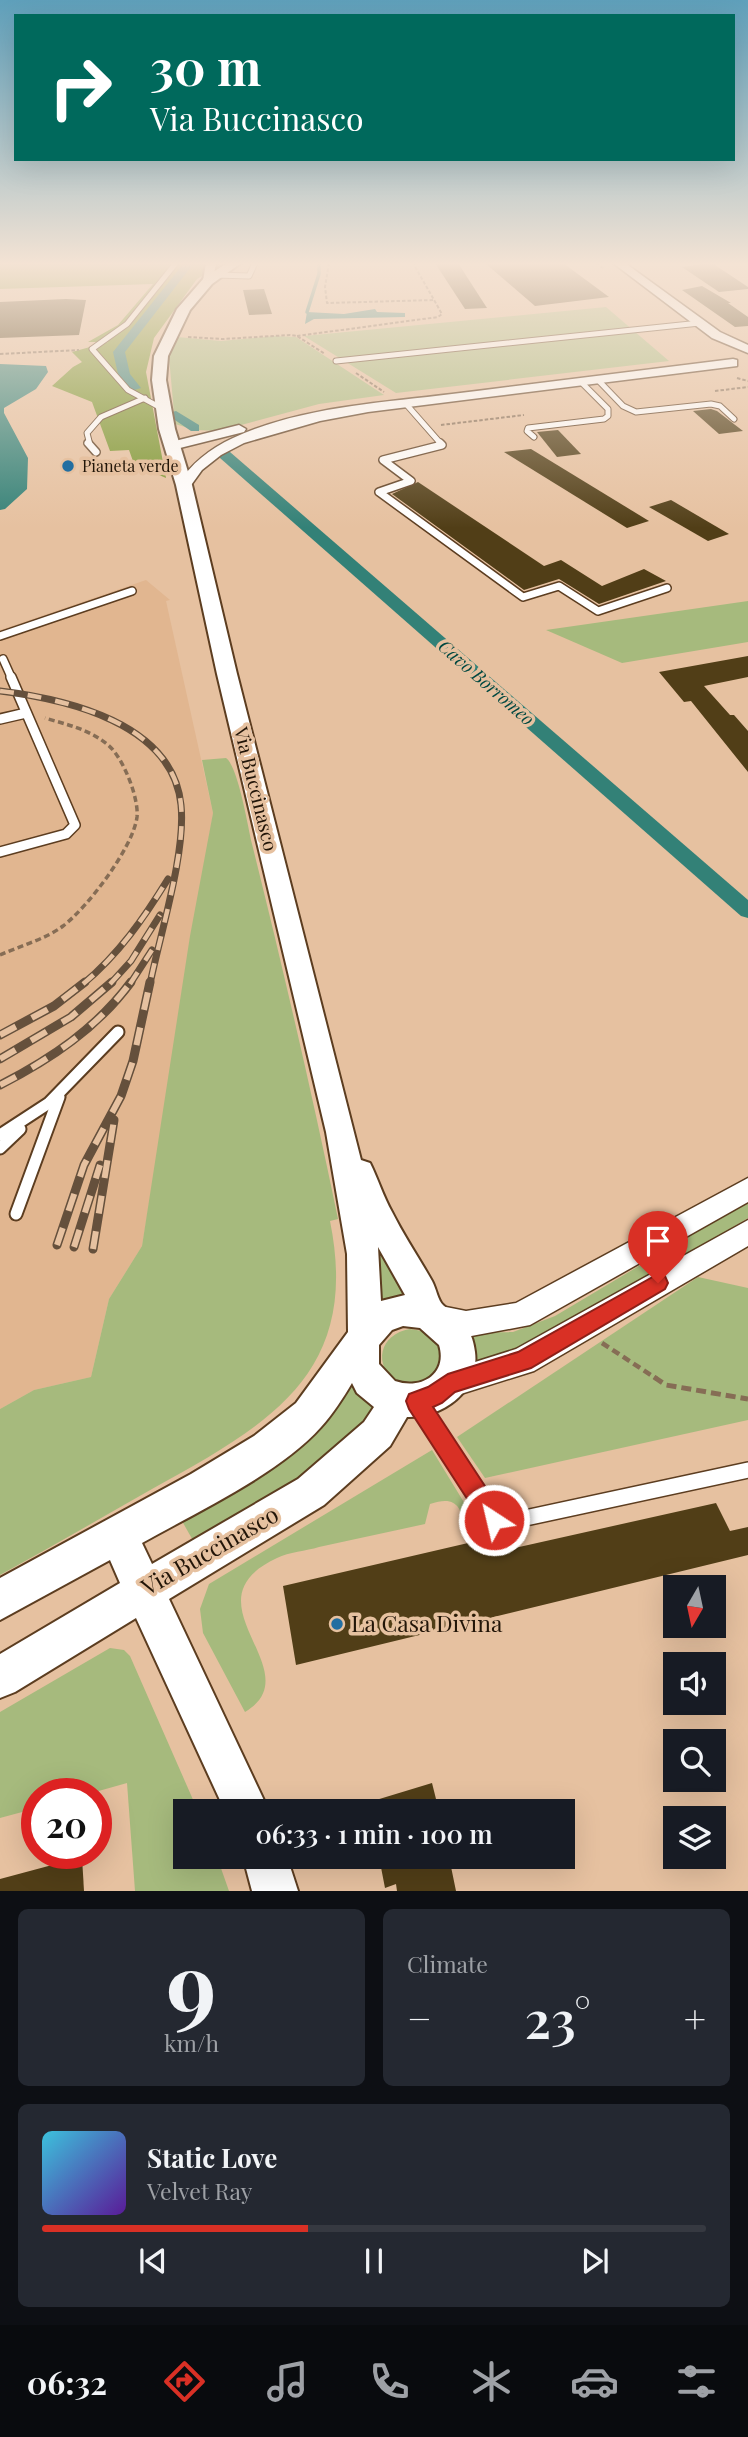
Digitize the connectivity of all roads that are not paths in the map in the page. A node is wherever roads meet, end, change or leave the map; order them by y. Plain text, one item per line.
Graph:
1 (94, 351) edge
2 (163, 351) edge
3 (422, 351) edge
4 (336, 360) road end
5 (734, 361) edge
6 (598, 380) junction
7 (581, 382) junction
8 (146, 398) junction
9 (401, 401) junction
10 (163, 409) junction
11 (734, 419) dead end
12 (167, 429) junction
13 (534, 437) dead end
14 (226, 439) junction
15 (173, 450) junction
16 (96, 452) dead end
17 (184, 485) junction
18 (667, 588) dead end
19 (132, 591) dead end
20 (0, 636) edge
21 (3, 659) dead end
22 (26, 713) junction
23 (0, 719) edge
24 (0, 852) edge
25 (118, 1032) dead end
26 (59, 1096) junction
27 (33, 1116) junction
28 (341, 1132) junction
29 (0, 1135) edge
30 (0, 1148) edge
31 (748, 1189) edge
32 (16, 1214) dead end
33 (748, 1232) edge
34 (431, 1316) junction
35 (364, 1339) junction
36 (448, 1384) junction
37 (408, 1401) junction
38 (748, 1469) edge
39 (118, 1535) junction
40 (143, 1591) junction
41 (0, 1600) edge
42 (0, 1677) edge
43 (241, 1799) edge
44 (269, 1869) edge
45 (275, 1891) edge

1 - 8 lane
2 - 10 main road, Via Buccinasco
3 - 4 lane
5 - 6 street
5 - 9 street
6 - 7 street
6 - 11 lane
7 - 9 street
7 - 13 lane
8 - 10 lane
8 - 16 lane
9 - 14 street
9 - 18 lane
10 - 12 main road, Via Buccinasco
12 - 14 street
12 - 15 main road, Via Buccinasco
14 - 15 street
14 - 17 street
15 - 17 main road, Via Buccinasco
17 - 28 main road, Via Buccinasco
19 - 20 lane
21 - 22 lane
22 - 23 lane
22 - 24 lane
25 - 26 lane
26 - 27 lane
26 - 32 lane
27 - 29 lane
27 - 30 lane
28 - 34 main road, Via Buccinasco
28 - 35 main road, Via Buccinasco
31 - 34 street
33 - 36 street
34 - 35 main road
34 - 36 main road, Via Buccinasco
35 - 37 main road, Via Buccinasco
35 - 39 main road
36 - 37 main road
37 - 38 lane
37 - 40 main road, Via Buccinasco
39 - 40 main road
39 - 41 main road
40 - 42 main road, Via Buccinasco
40 - 43 main road
44 - 45 main road

